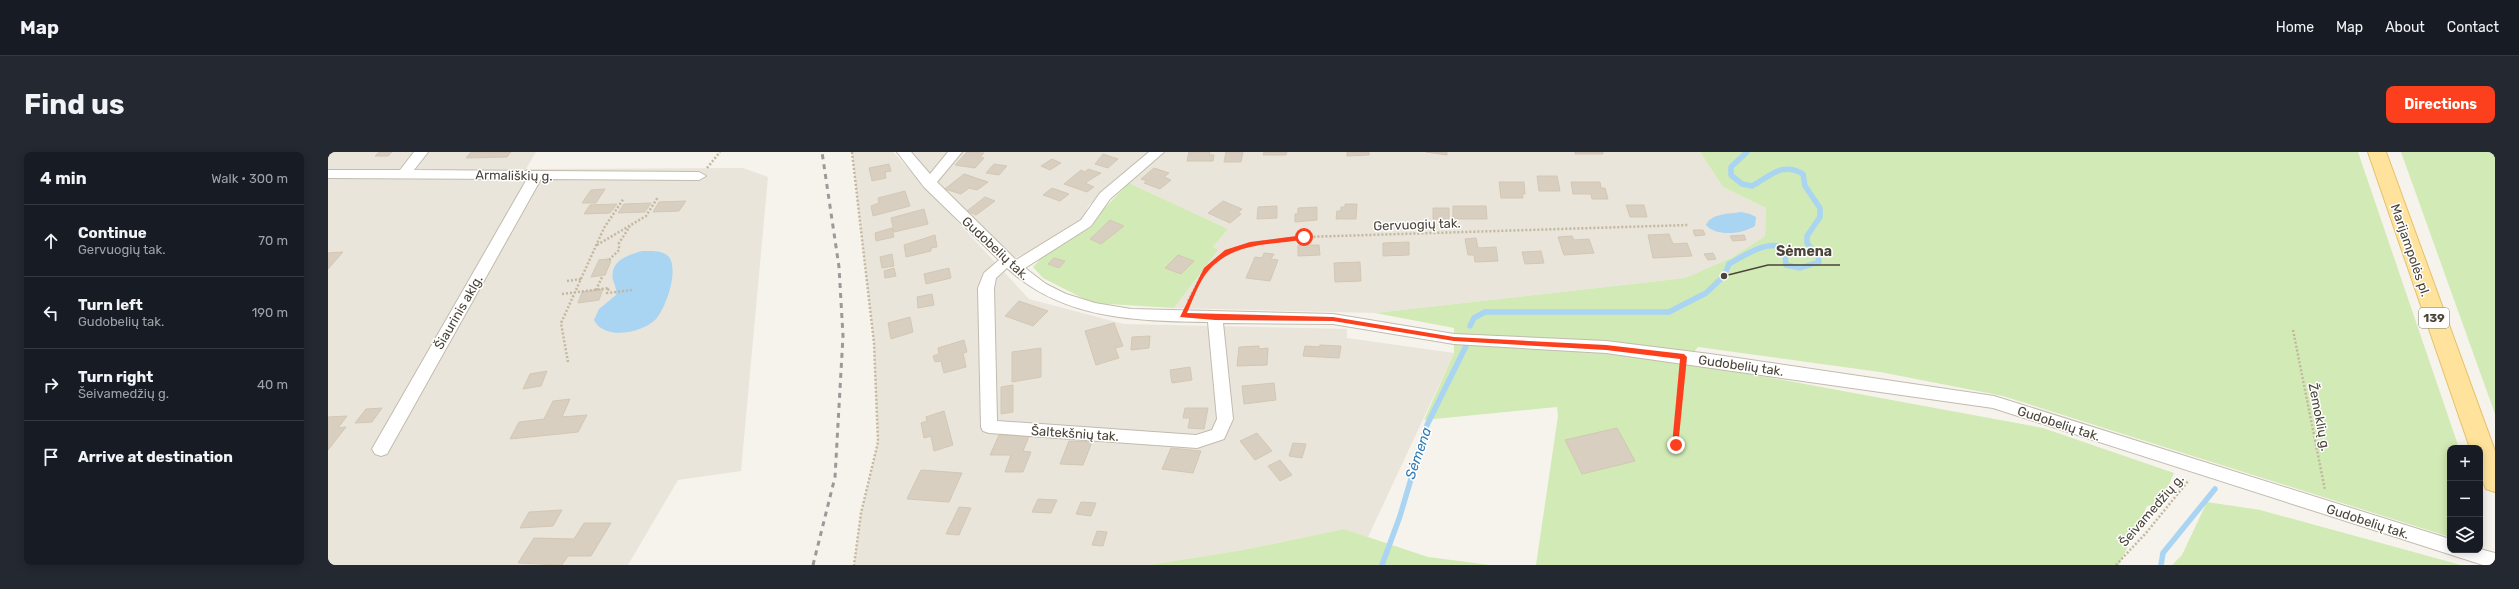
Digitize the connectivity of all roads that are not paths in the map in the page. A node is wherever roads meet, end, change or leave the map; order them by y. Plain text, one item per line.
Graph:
1 (421, 152) edge
2 (904, 152) edge
3 (955, 152) edge
4 (1157, 152) edge
5 (2377, 152) edge
6 (328, 174) edge
7 (404, 174) junction
8 (536, 176) junction
9 (700, 176) road end
10 (929, 184) junction
11 (1011, 263) junction
12 (1215, 318) junction
13 (381, 449) dead end
14 (2495, 482) edge
15 (2447, 546) edge
16 (2470, 553) edge
17 (2495, 561) edge

1 - 7 street
2 - 10 street, Gudobelių tak.
3 - 10 street
4 - 11 street
5 - 14 main road, Marijampolės pl. / 139
6 - 7 street, Armališkių g.
7 - 8 street, Armališkių g.
8 - 9 street, Armališkių g.
8 - 13 street, Šiaurinis aklg.
10 - 11 street, Gudobelių tak.
11 - 12 street, Gudobelių tak.
11 - 12 street, Šaltekšnių tak.
12 - 15 street, Gudobelių tak.
16 - 17 street

